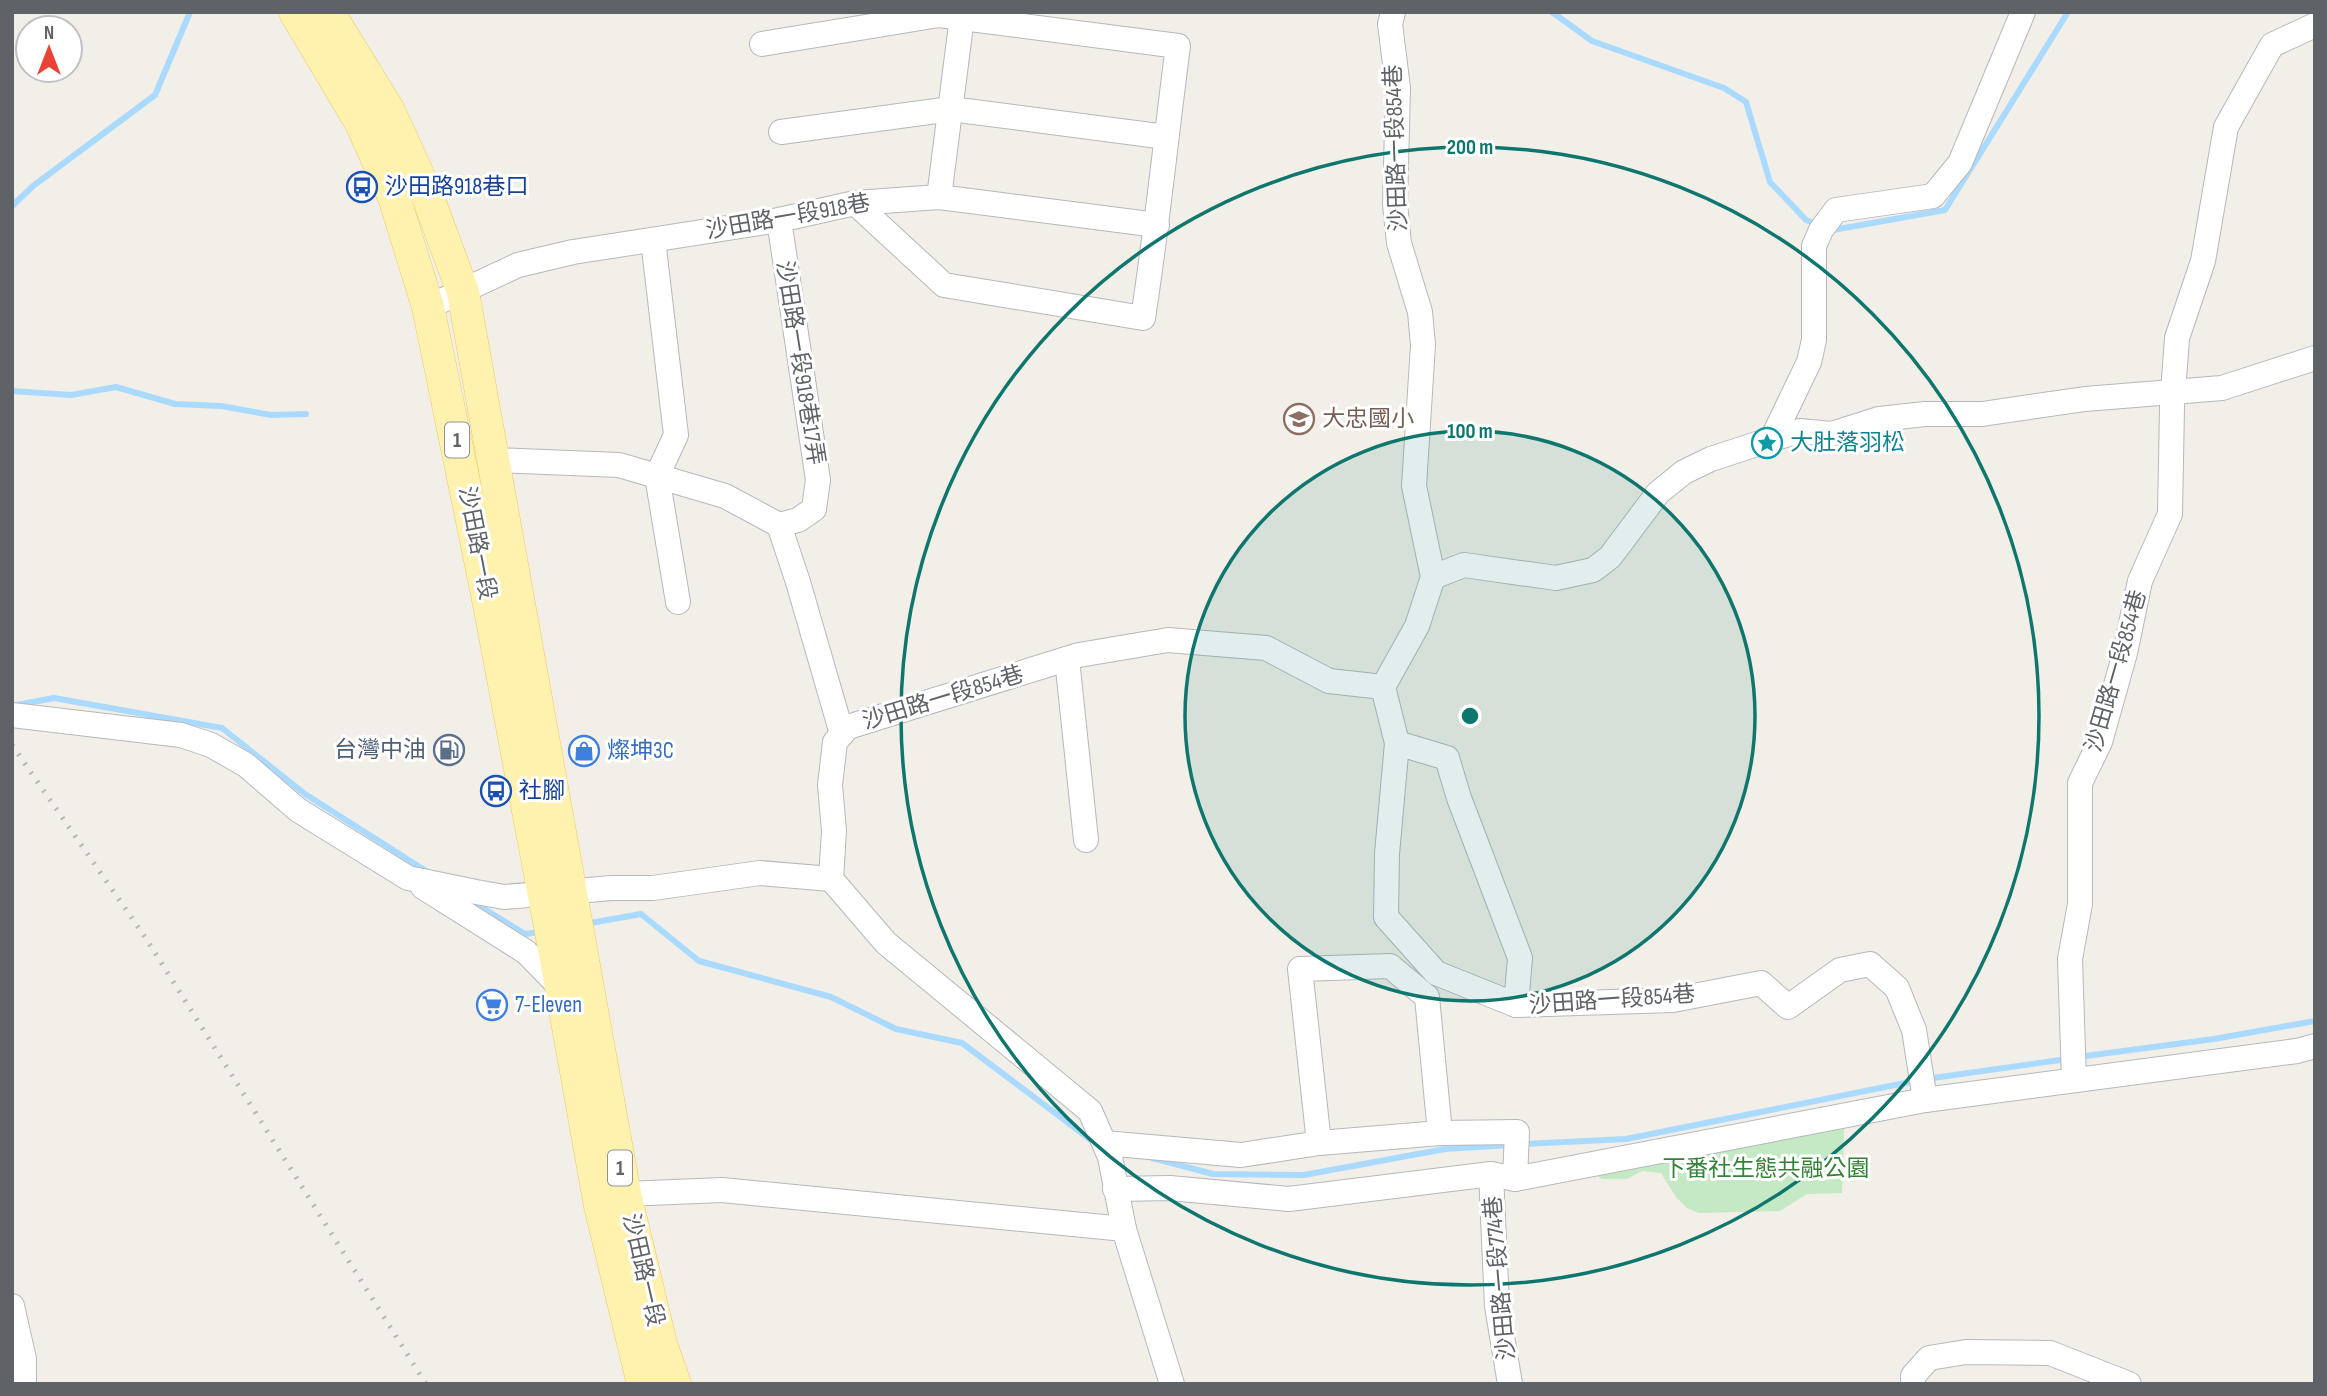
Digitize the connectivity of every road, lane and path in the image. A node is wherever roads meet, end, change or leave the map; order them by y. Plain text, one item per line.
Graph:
1 (295, 12) edge
2 (328, 12) edge
3 (1393, 12) edge
4 (2023, 12) edge
5 (962, 17) junction
6 (2315, 24) edge
7 (762, 44) dead end
8 (951, 109) junction
9 (781, 132) dead end
10 (1166, 137) junction
11 (939, 197) junction
12 (855, 203) junction
13 (779, 220) junction
14 (1157, 225) junction
15 (653, 240) junction
16 (463, 292) junction
17 (428, 307) junction
18 (2315, 358) edge
19 (2175, 390) junction
20 (1772, 439) junction
21 (493, 460) junction
22 (657, 476) junction
23 (779, 525) junction
24 (1433, 577) junction
25 (678, 602) dead end
26 (1067, 659) junction
27 (1383, 687) junction
28 (12, 715) edge
29 (842, 734) junction
30 (1397, 743) junction
31 (1086, 841) dead end
32 (408, 878) junction
33 (831, 879) junction
34 (558, 892) junction
35 (568, 948) junction
36 (561, 988) junction
37 (1516, 1005) junction
38 (2315, 1046) edge
39 (2074, 1080) junction
40 (1925, 1100) junction
41 (1440, 1133) junction
42 (1104, 1143) junction
43 (1319, 1143) junction
44 (1503, 1176) junction
45 (1115, 1189) junction
46 (625, 1194) junction
47 (1124, 1229) junction
48 (12, 1306) edge
49 (1508, 1383) edge
50 (24, 1384) edge
51 (643, 1384) edge
52 (675, 1384) edge
53 (1172, 1384) edge
54 (1913, 1384) edge
55 (2129, 1384) edge

1 - 17 main road, 沙田路一段 / 1
2 - 16 main road, 沙田路一段 / 1
3 - 24 street, 沙田路一段854巷
4 - 20 street
5 - 7 street
5 - 8 street
5 - 10 street
6 - 19 street, 沙田路一段854巷
8 - 9 street
8 - 10 street
8 - 11 street
10 - 14 street
11 - 12 street, 沙田路一段918巷
11 - 14 street, 沙田路一段918巷
12 - 13 street, 沙田路一段918巷
12 - 14 street
13 - 15 street, 沙田路一段918巷
13 - 23 street, 沙田路一段918巷17弄
15 - 16 street, 沙田路一段918巷
15 - 22 street
16 - 17 street, 沙田路一段918巷
16 - 21 main road, 沙田路一段 / 1
17 - 34 main road, 沙田路一段 / 1
18 - 19 street
19 - 20 street
19 - 39 street, 沙田路一段854巷
20 - 24 street
21 - 22 street
21 - 34 main road, 沙田路一段 / 1
22 - 23 street
22 - 25 street
23 - 29 street
24 - 27 street, 沙田路一段854巷
26 - 27 street, 沙田路一段854巷
26 - 29 street, 沙田路一段854巷
26 - 31 street
27 - 30 street, 沙田路一段854巷
28 - 32 street
29 - 33 street, 沙田路一段854巷
30 - 37 street, 沙田路一段854巷
30 - 37 street, 沙田路一段854巷
32 - 34 street
32 - 36 street
33 - 34 street
33 - 42 street
34 - 35 main road, 1
35 - 36 main road, 沙田路一段 / 1
35 - 46 main road, 沙田路一段 / 1
36 - 51 main road, 沙田路一段 / 1
37 - 40 street, 沙田路一段854巷
38 - 39 street
39 - 40 street
40 - 44 street
41 - 43 street
41 - 43 street
41 - 44 street
42 - 43 street
42 - 45 street
44 - 45 street
44 - 49 street, 沙田路一段774巷
45 - 47 street
46 - 47 street
46 - 52 main road, 沙田路一段 / 1
47 - 53 street
48 - 50 street
54 - 55 street

